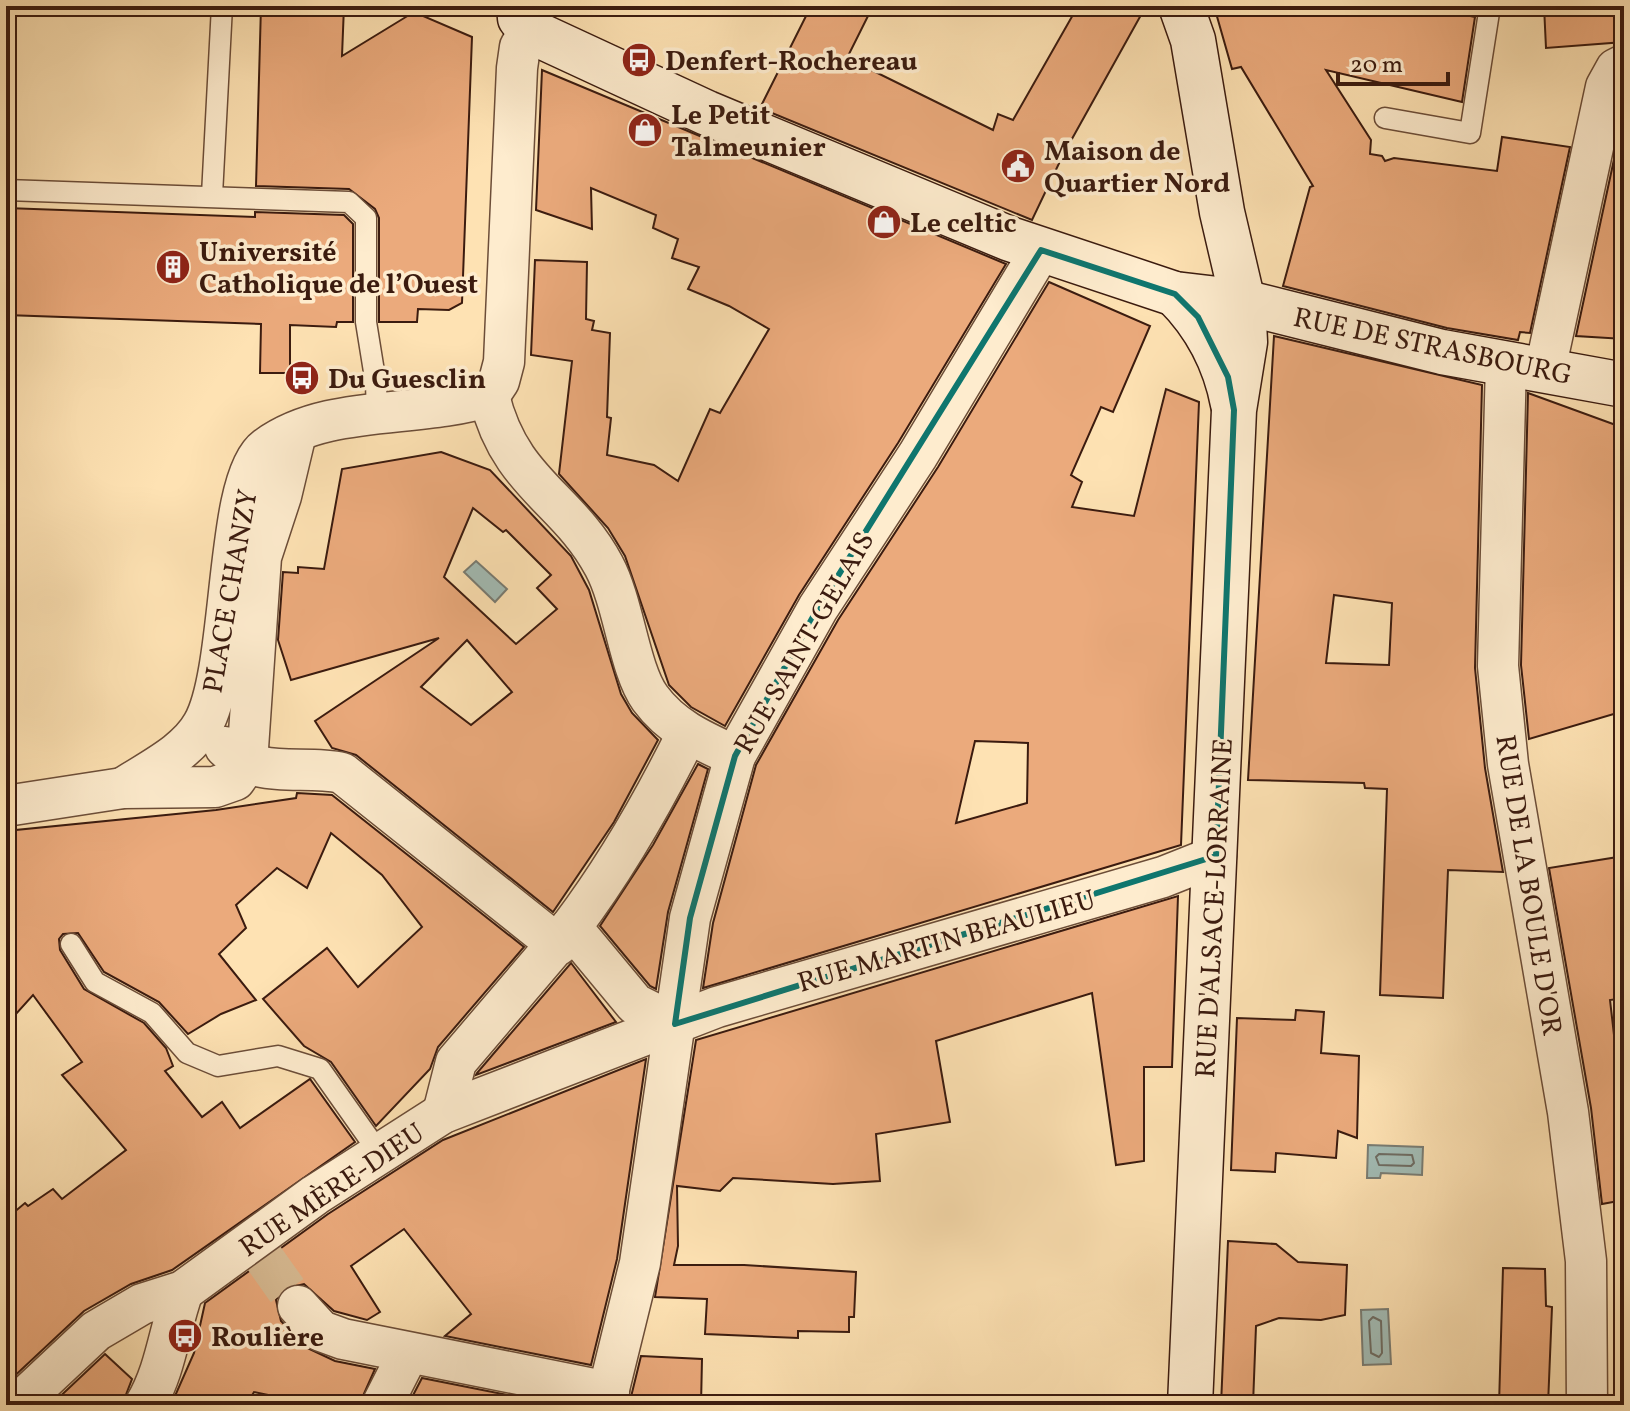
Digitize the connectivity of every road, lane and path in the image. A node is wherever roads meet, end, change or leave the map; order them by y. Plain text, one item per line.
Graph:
1 (222, 6) edge
2 (1181, 6) edge
3 (1490, 6) edge
4 (516, 14) edge
5 (1624, 65) edge
6 (497, 82) dead end
7 (1385, 118) dead end
8 (6, 190) edge
9 (212, 195) junction
10 (1041, 250) junction
11 (1175, 294) junction
12 (1243, 302) junction
13 (1526, 366) junction
14 (1624, 385) edge
15 (489, 396) junction
16 (1234, 410) junction
17 (377, 414) junction
18 (296, 433) junction
19 (203, 724) junction
20 (687, 734) junction
21 (735, 756) junction
22 (247, 763) junction
23 (123, 788) junction
24 (6, 806) edge
25 (1216, 856) junction
26 (564, 936) junction
27 (71, 944) dead end
28 (675, 1024) junction
29 (443, 1113) junction
30 (380, 1154) junction
31 (183, 1291) junction
32 (298, 1306) tunnel mouth
33 (408, 1354) junction
34 (1600, 1380) edge
35 (607, 1398) edge
36 (17, 1405) edge
37 (145, 1405) edge
38 (382, 1405) edge
39 (1190, 1405) edge

1 - 9 lane
2 - 12 main road
3 - 7 lane
4 - 6 street
4 - 10 main road, RUE DE STRASBOURG
4 - 15 street
5 - 13 street, RUE DE LA BOULE D'OR
8 - 9 lane
9 - 17 lane
10 - 11 main road, RUE DE STRASBOURG
10 - 21 street, RUE SAINT-GELAIS
11 - 12 main road, RUE DE STRASBOURG
11 - 16 main road
12 - 13 main road, RUE DE STRASBOURG
12 - 16 main road
13 - 14 main road, RUE DE STRASBOURG
13 - 34 street, RUE DE LA BOULE D'OR
15 - 17 street, PLACE CHANZY
15 - 20 street
16 - 25 main road, RUE D'ALSACE-LORRAINE
17 - 18 street, PLACE CHANZY
18 - 19 street, PLACE CHANZY
18 - 22 street, PLACE CHANZY
19 - 22 street, PLACE CHANZY
19 - 23 street, PLACE CHANZY
20 - 21 street
20 - 26 street
21 - 28 street, RUE SAINT-GELAIS
22 - 23 street, PLACE CHANZY
22 - 26 street, PLACE CHANZY
23 - 24 street, PLACE CHANZY
25 - 28 street, RUE MARTIN BEAULIEU
25 - 39 main road, RUE D'ALSACE-LORRAINE
26 - 28 street
26 - 29 street
27 - 30 lane
28 - 29 street, RUE MÈRE-DIEU
28 - 35 street, RUE SAINT-GELAIS
29 - 30 street, RUE MÈRE-DIEU
30 - 31 street, RUE MÈRE-DIEU
31 - 36 street, RUE MÈRE-DIEU
31 - 37 street
32 - 33 street
33 - 35 street
33 - 38 street

